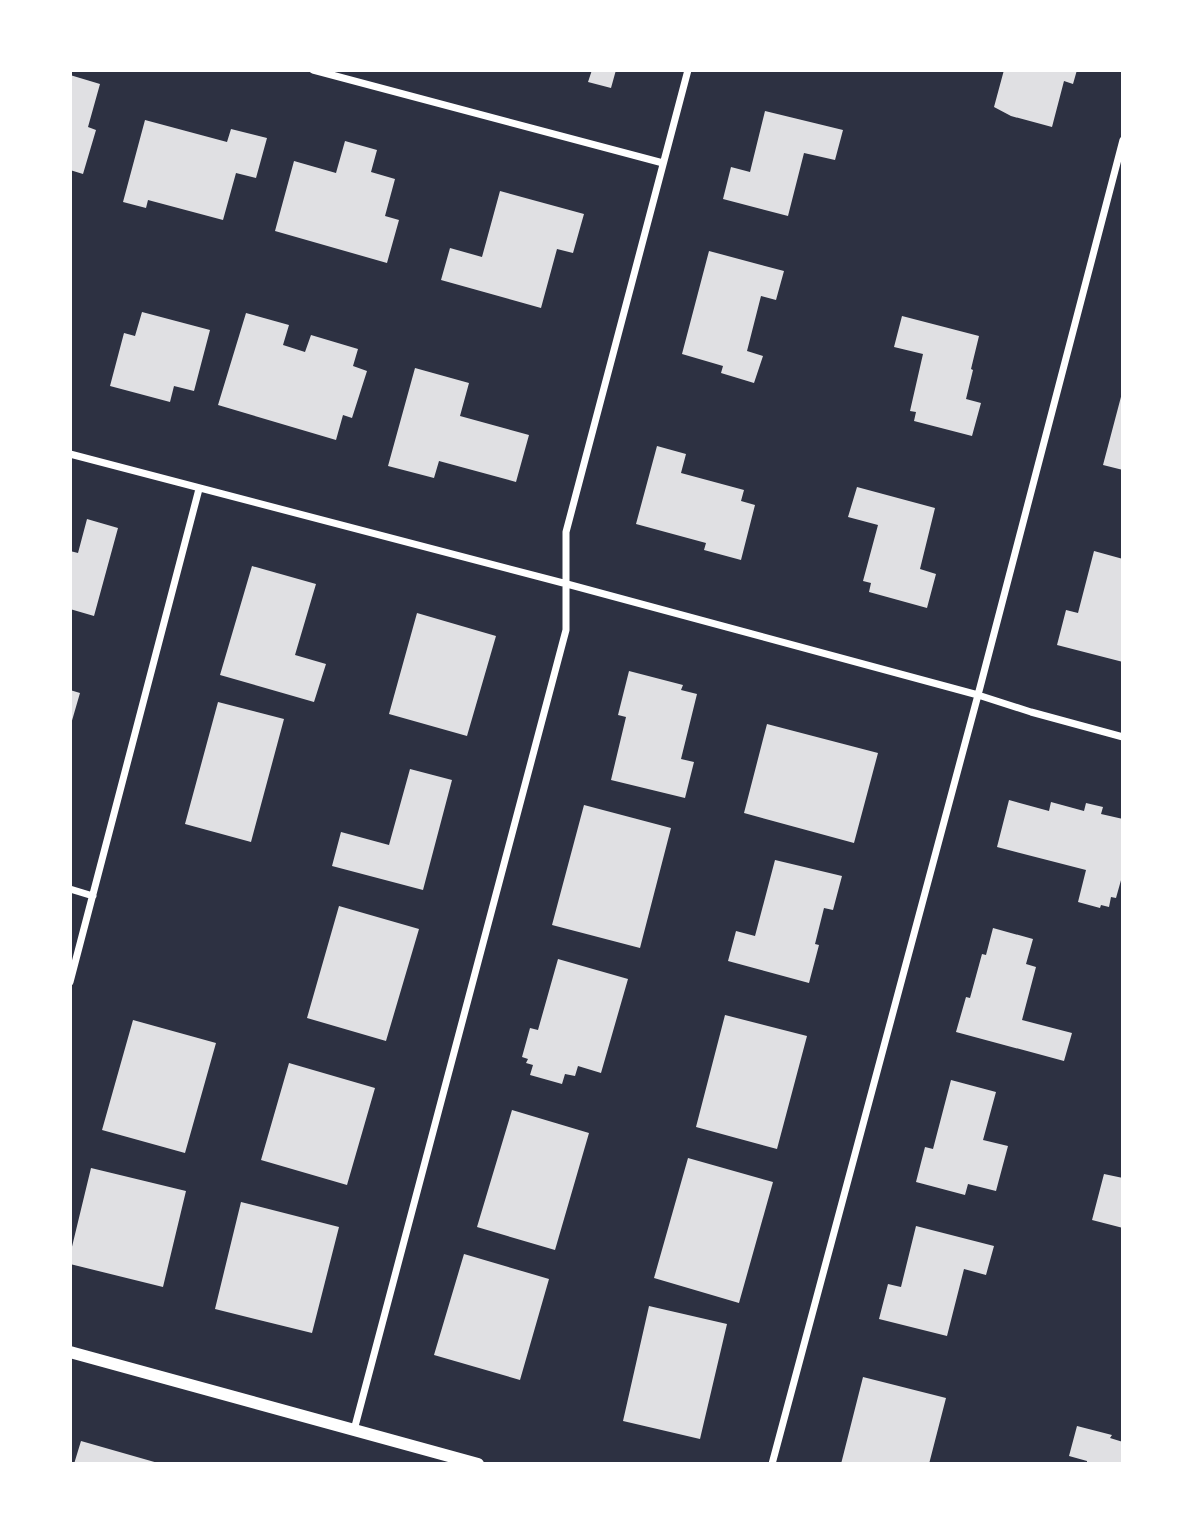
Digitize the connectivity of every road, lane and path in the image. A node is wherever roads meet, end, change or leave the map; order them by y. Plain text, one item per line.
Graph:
1 (313, 70) edge
2 (688, 70) edge
3 (1123, 140) edge
4 (663, 163) junction
5 (70, 454) edge
6 (200, 489) junction
7 (567, 584) junction
8 (978, 695) junction
9 (1123, 737) edge
10 (70, 890) edge
11 (93, 896) junction
12 (70, 982) edge
13 (70, 1352) edge
14 (354, 1430) junction
15 (478, 1464) edge
16 (772, 1464) edge

1 - 4 street
2 - 4 street
3 - 8 street
4 - 7 street
5 - 6 street
6 - 7 street
6 - 11 street
7 - 8 street
7 - 14 street
8 - 9 street
8 - 16 street
10 - 11 street
11 - 12 street
13 - 14 street
14 - 15 street

